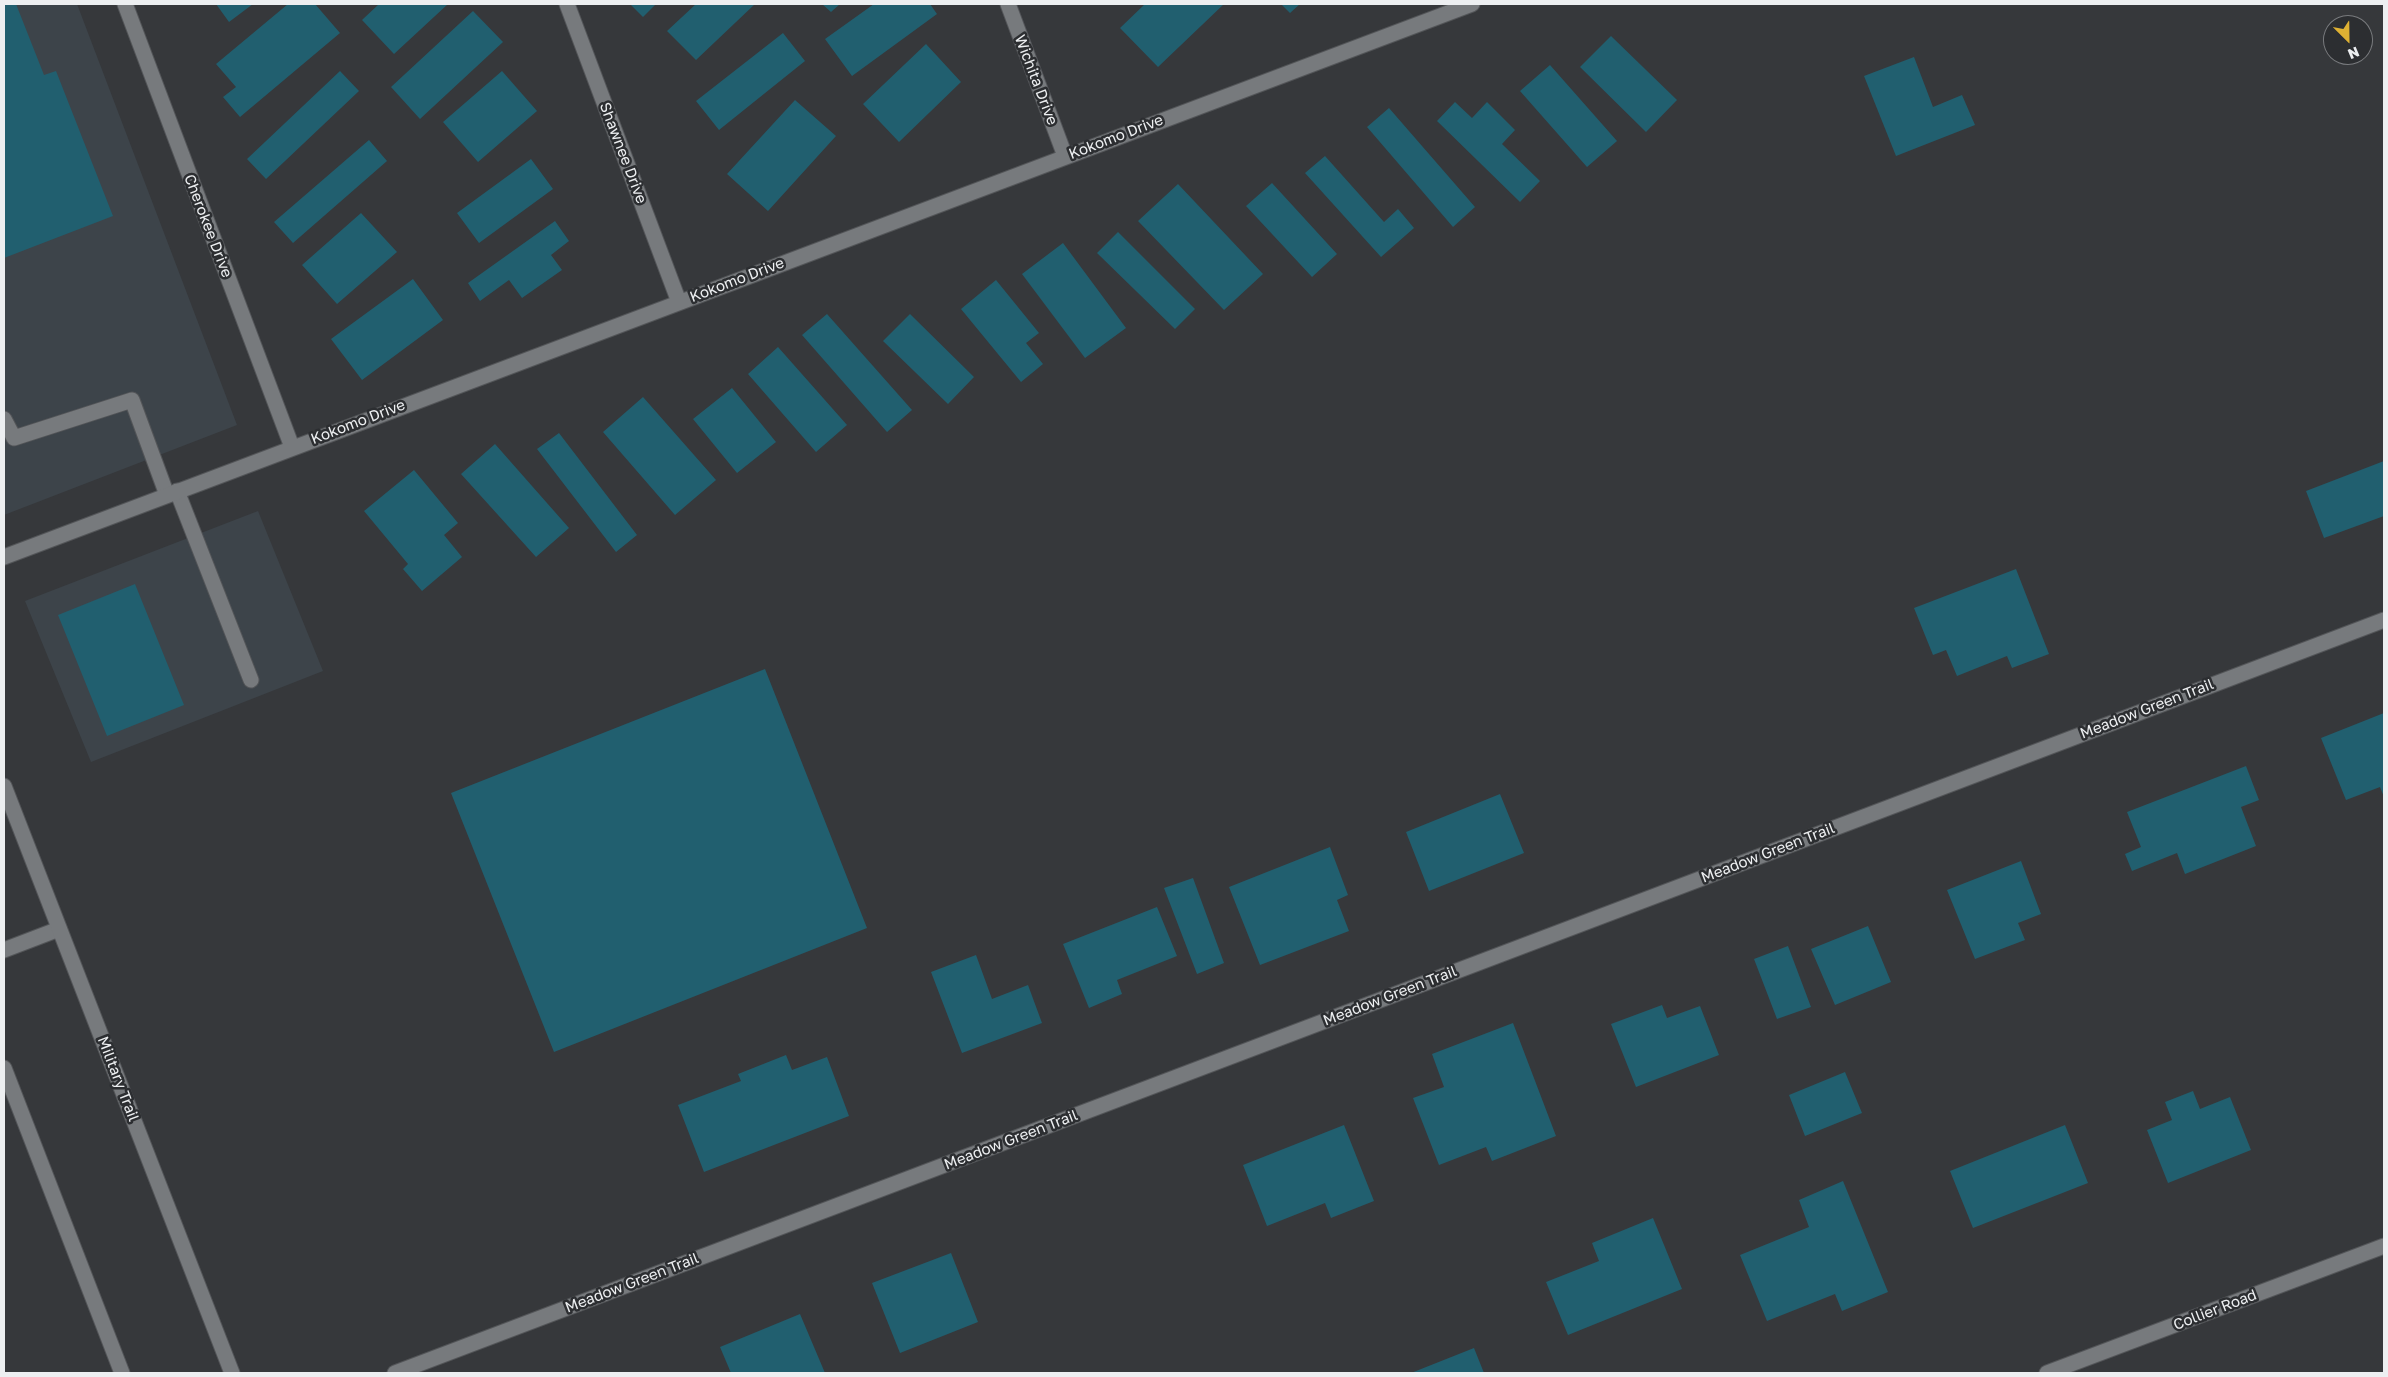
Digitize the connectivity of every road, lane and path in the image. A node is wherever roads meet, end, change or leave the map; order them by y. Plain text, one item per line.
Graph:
1 (125, 4) edge
2 (567, 4) edge
3 (1008, 4) edge
4 (1472, 4) edge
5 (1451, 7) edge
6 (1065, 156) junction
7 (679, 302) junction
8 (4, 419) edge
9 (292, 447) junction
10 (172, 493) junction
11 (4, 557) edge
12 (2384, 620) edge
13 (251, 680) dead end
14 (4, 786) edge
15 (59, 929) junction
16 (4, 950) edge
17 (4, 1068) edge
18 (2384, 1246) edge
19 (122, 1373) edge
20 (232, 1373) edge
21 (395, 1373) edge
22 (2047, 1373) edge

1 - 9 street, Cherokee Drive
2 - 7 street, Shawnee Drive
3 - 6 street, Wichita Drive
4 - 5 street, Kokomo Drive
5 - 6 street, Kokomo Drive
6 - 7 street, Kokomo Drive
7 - 9 street, Kokomo Drive
8 - 10 street
9 - 10 street, Kokomo Drive
10 - 11 street, Kokomo Drive
10 - 13 street
12 - 21 street, Meadow Green Trail
14 - 15 street, Military Trail
15 - 16 street
15 - 20 street, Military Trail
17 - 19 street
18 - 22 street, Collier Road

